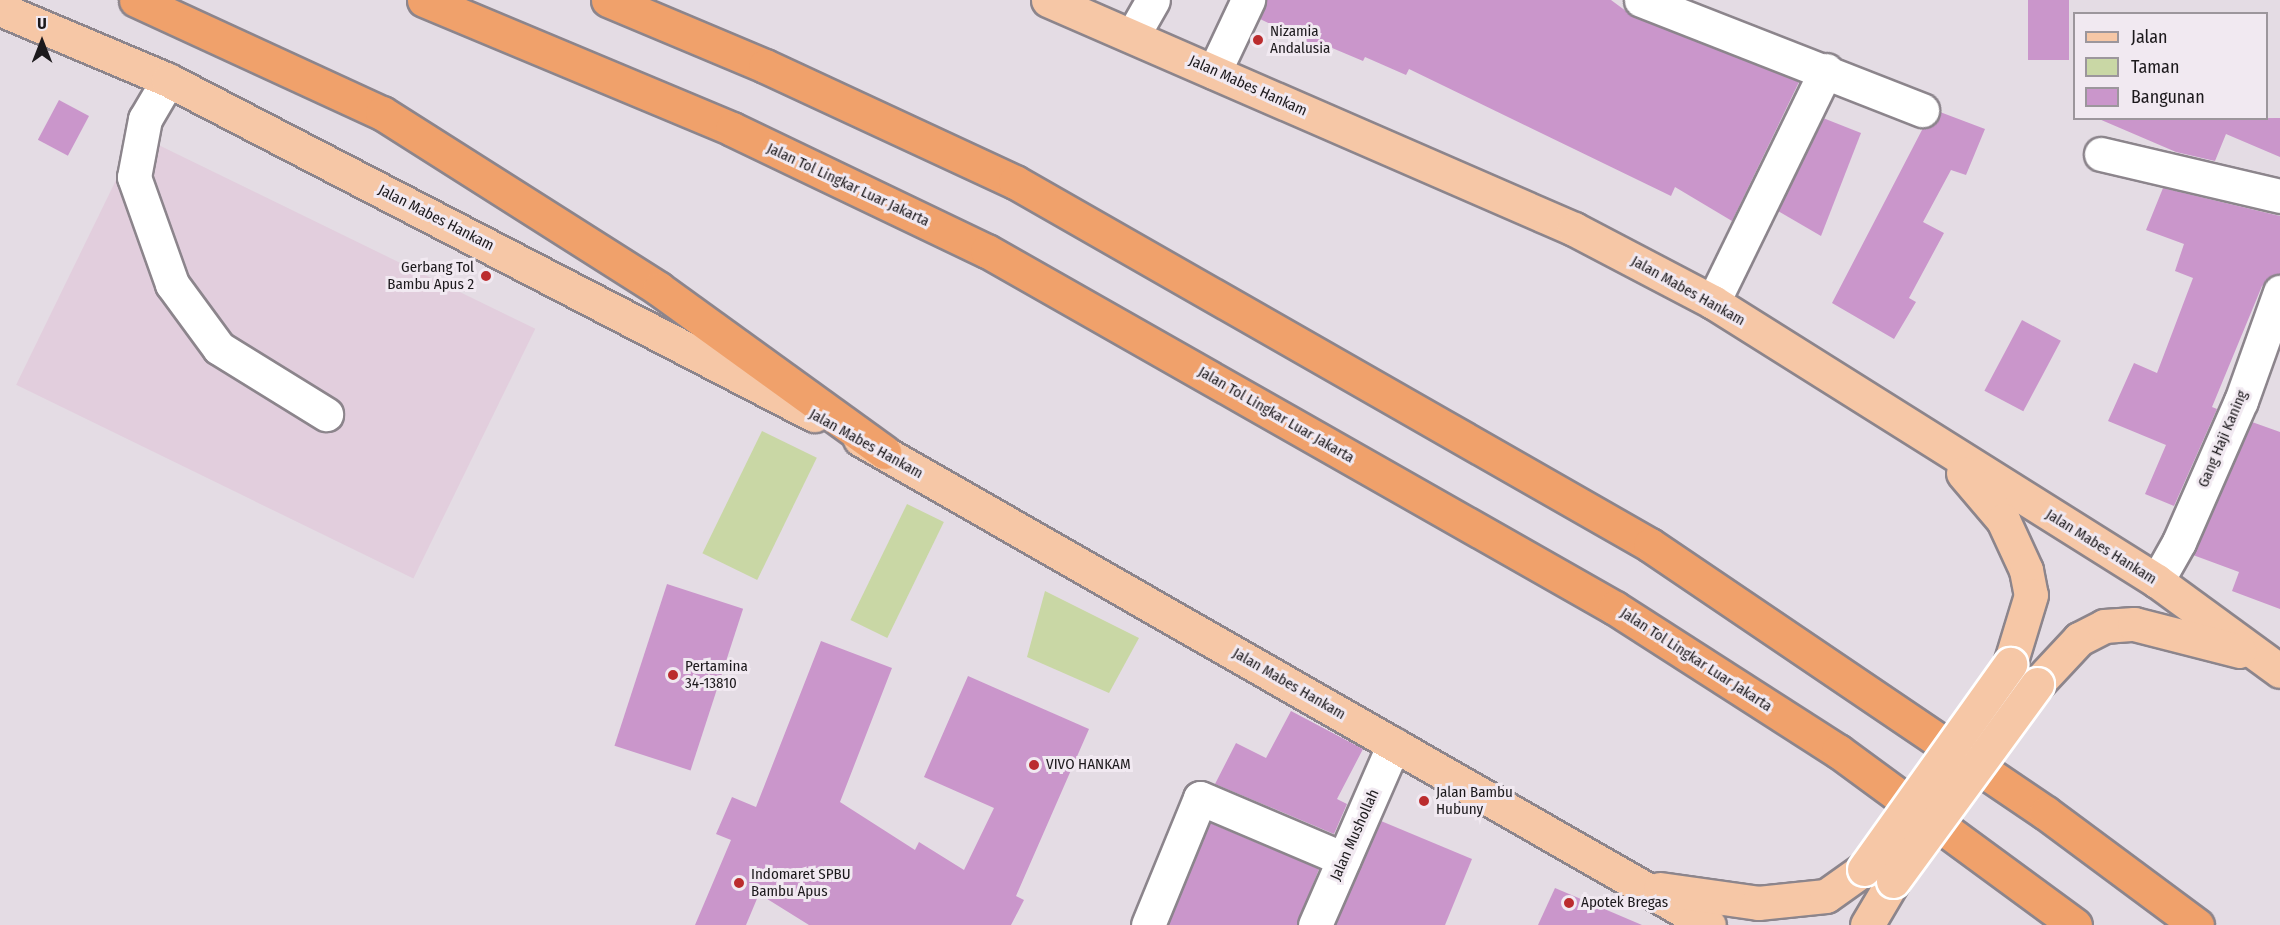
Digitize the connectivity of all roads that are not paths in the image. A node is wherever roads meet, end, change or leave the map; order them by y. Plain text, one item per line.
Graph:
1 (136, 0) edge
2 (424, 0) edge
3 (608, 0) edge
4 (1048, 0) edge
5 (1153, 0) edge
6 (1248, 0) edge
7 (1641, 0) edge
8 (0, 9) edge
9 (1132, 35) junction
10 (1826, 70) junction
11 (1214, 72) junction
12 (168, 80) junction
13 (1922, 110) dead end
14 (2101, 154) dead end
15 (2280, 196) edge
16 (2280, 292) edge
17 (1713, 302) junction
18 (326, 414) dead end
19 (1945, 451) junction
20 (884, 452) junction
21 (2157, 581) junction
22 (2272, 665) edge
23 (1394, 744) junction
24 (1344, 859) junction
25 (1879, 875) junction
26 (1642, 887) junction
27 (1148, 925) edge
28 (1315, 925) edge
29 (1709, 925) edge
30 (1867, 925) edge
31 (2075, 925) edge
32 (2197, 925) edge

1 - 20 highway
2 - 31 highway, Jalan Tol Lingkar Luar Jakarta
3 - 32 highway
4 - 9 main road, Jalan Mabes Hankam
5 - 9 street
6 - 11 street
7 - 10 street
8 - 12 main road, Jalan Mabes Hankam
9 - 11 main road, Jalan Mabes Hankam
10 - 13 street
10 - 17 street
11 - 17 main road, Jalan Mabes Hankam
12 - 18 street
12 - 20 main road, Jalan Mabes Hankam
14 - 15 street
16 - 21 street, Gang Haji Kaning
17 - 19 main road, Jalan Mabes Hankam
19 - 21 main road, Jalan Mabes Hankam
19 - 25 main road, bridge
20 - 23 main road, Jalan Mabes Hankam
21 - 22 main road, Jalan Mabes Hankam
22 - 25 main road, bridge
23 - 24 street, Jalan Mushollah
23 - 26 main road, Jalan Mabes Hankam
24 - 27 street
24 - 28 street, Jalan Mushollah
25 - 26 main road
25 - 30 main road
26 - 29 main road, Jalan Mabes Hankam

